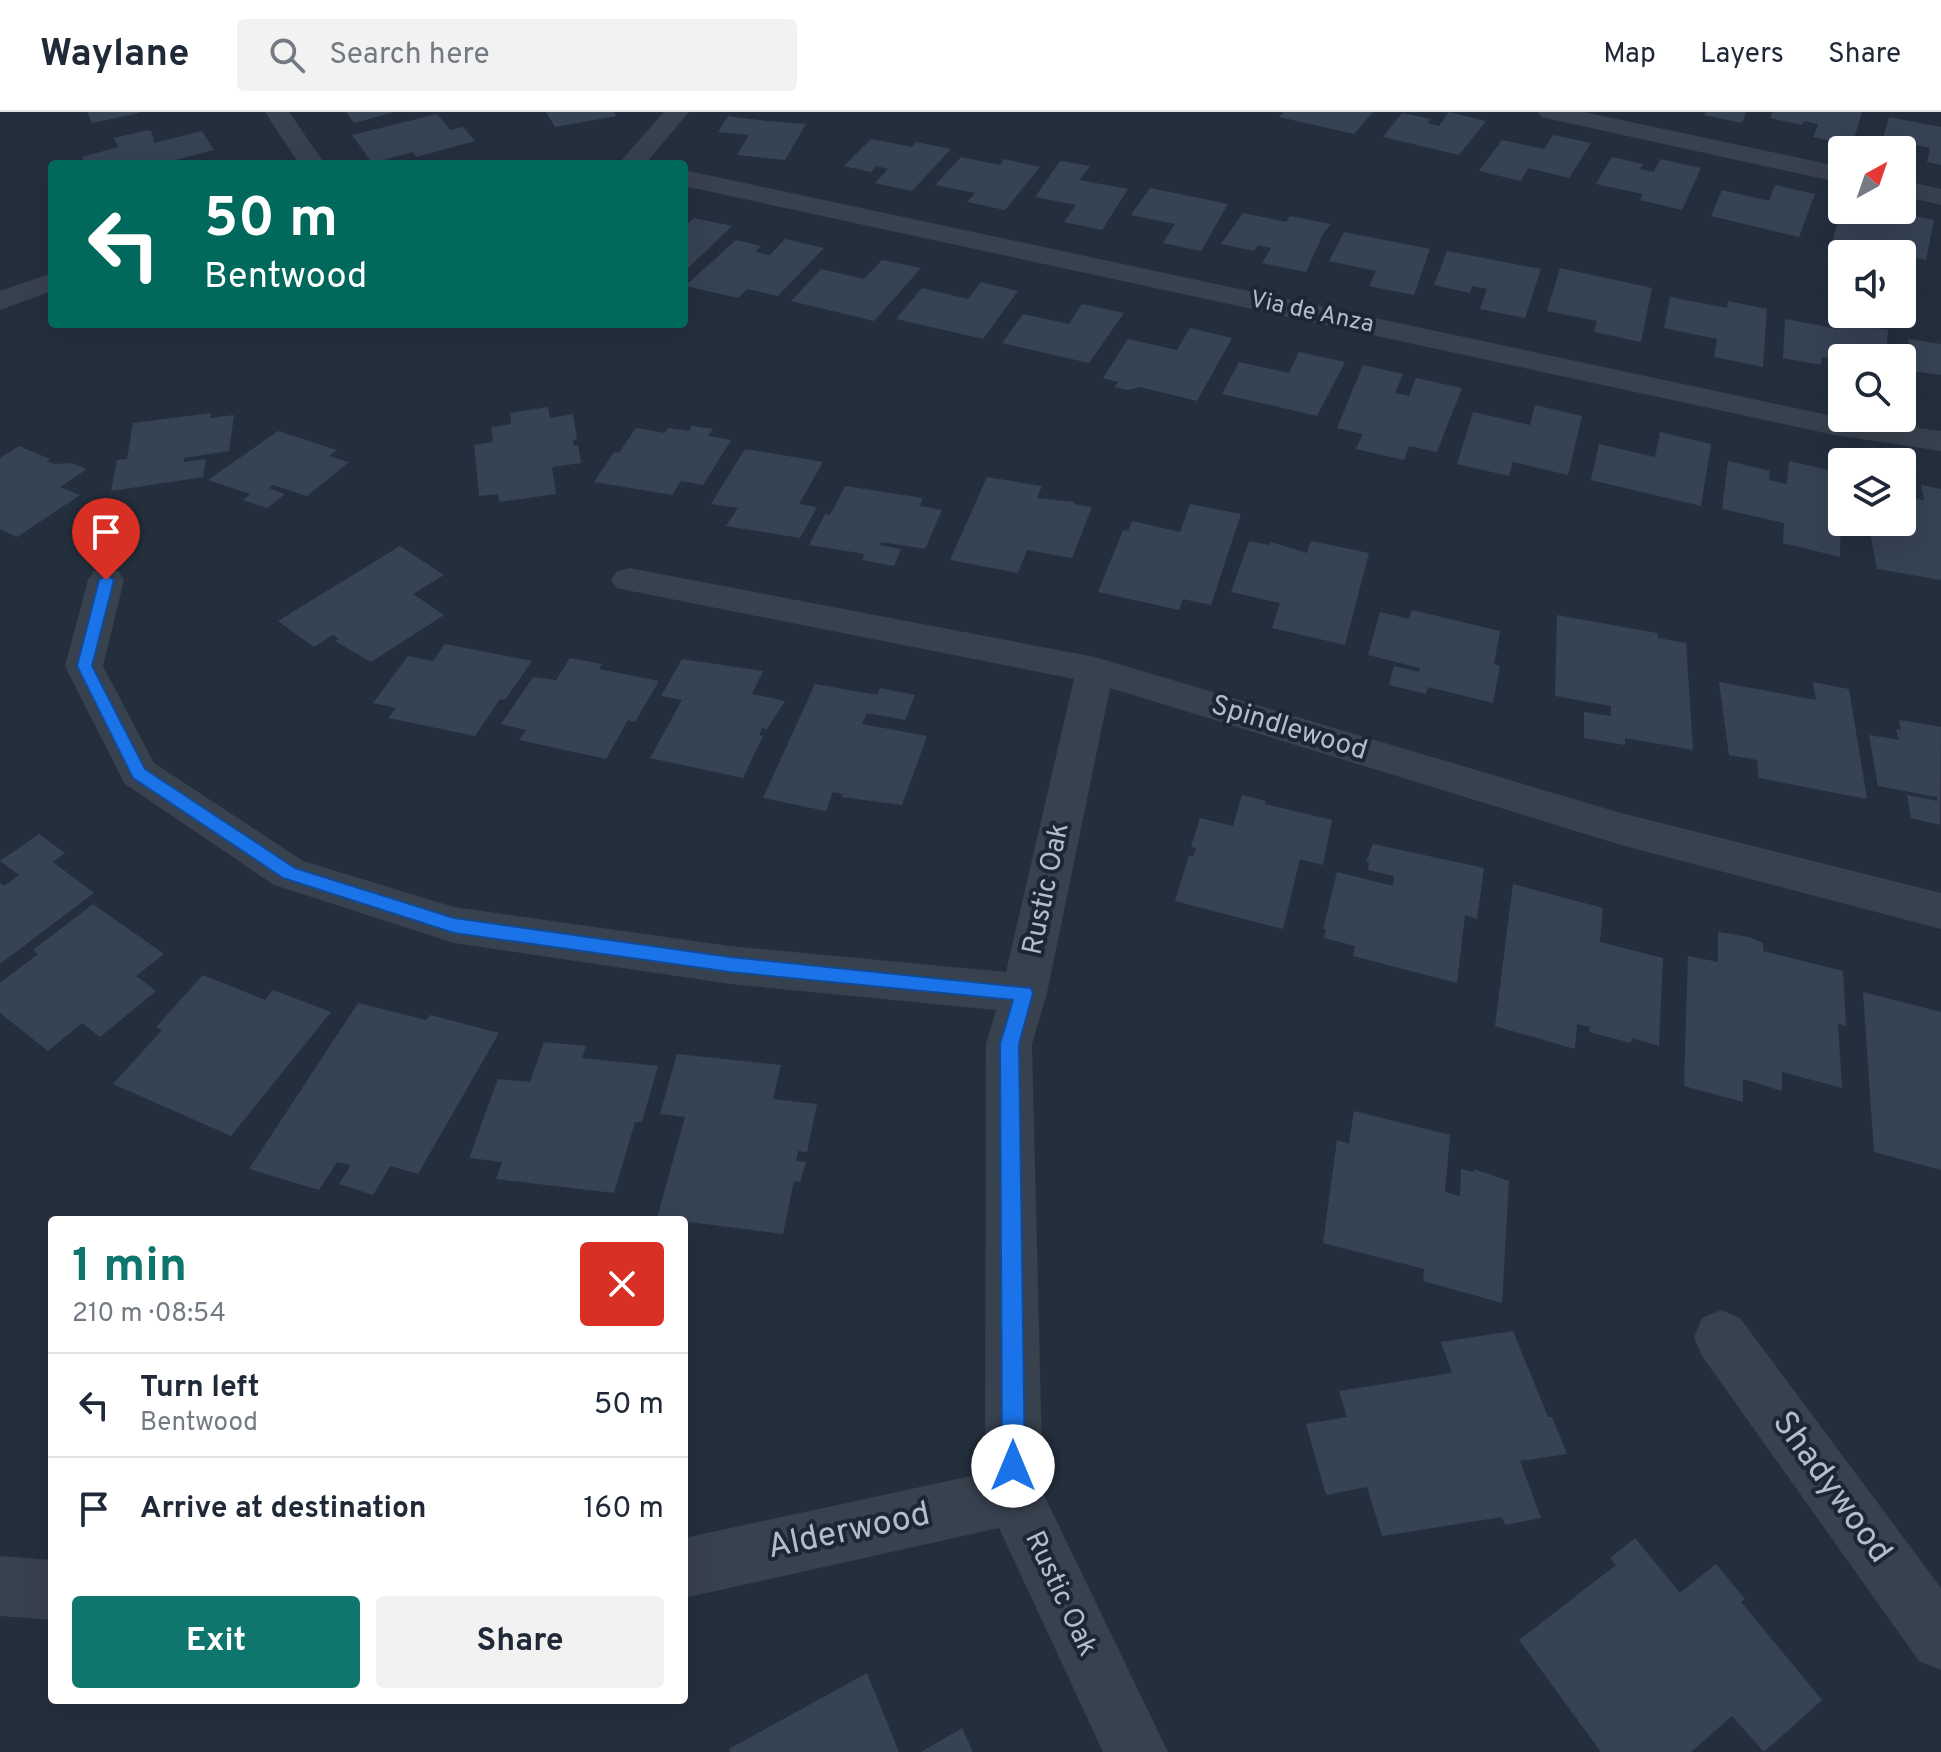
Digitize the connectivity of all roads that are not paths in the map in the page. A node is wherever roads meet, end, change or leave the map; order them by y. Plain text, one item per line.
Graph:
1 (277, 112) edge
2 (677, 112) edge
3 (1550, 112) edge
4 (309, 160) edge
5 (635, 160) edge
6 (1828, 172) edge
7 (688, 179) edge
8 (1916, 191) edge
9 (1941, 197) edge
10 (48, 283) edge
11 (0, 301) edge
12 (1941, 441) edge
13 (106, 580) dead end
14 (629, 580) dead end
15 (1095, 670) junction
16 (1941, 911) edge
17 (1024, 993) junction
18 (1721, 1337) dead end
19 (1014, 1496) junction
20 (688, 1567) edge
21 (0, 1586) edge
22 (48, 1590) edge
23 (1941, 1639) edge
24 (1136, 1752) edge

1 - 4 street
2 - 5 street
3 - 6 street
7 - 12 street, Via de Anza
8 - 9 street
10 - 11 street
13 - 17 street
14 - 15 street, Spindlewood
15 - 16 street, Spindlewood
15 - 17 street, Rustic Oak
17 - 19 street, Rustic Oak
18 - 23 street, Shadywood
19 - 20 street, Alderwood
19 - 24 street, Rustic Oak
21 - 22 street

